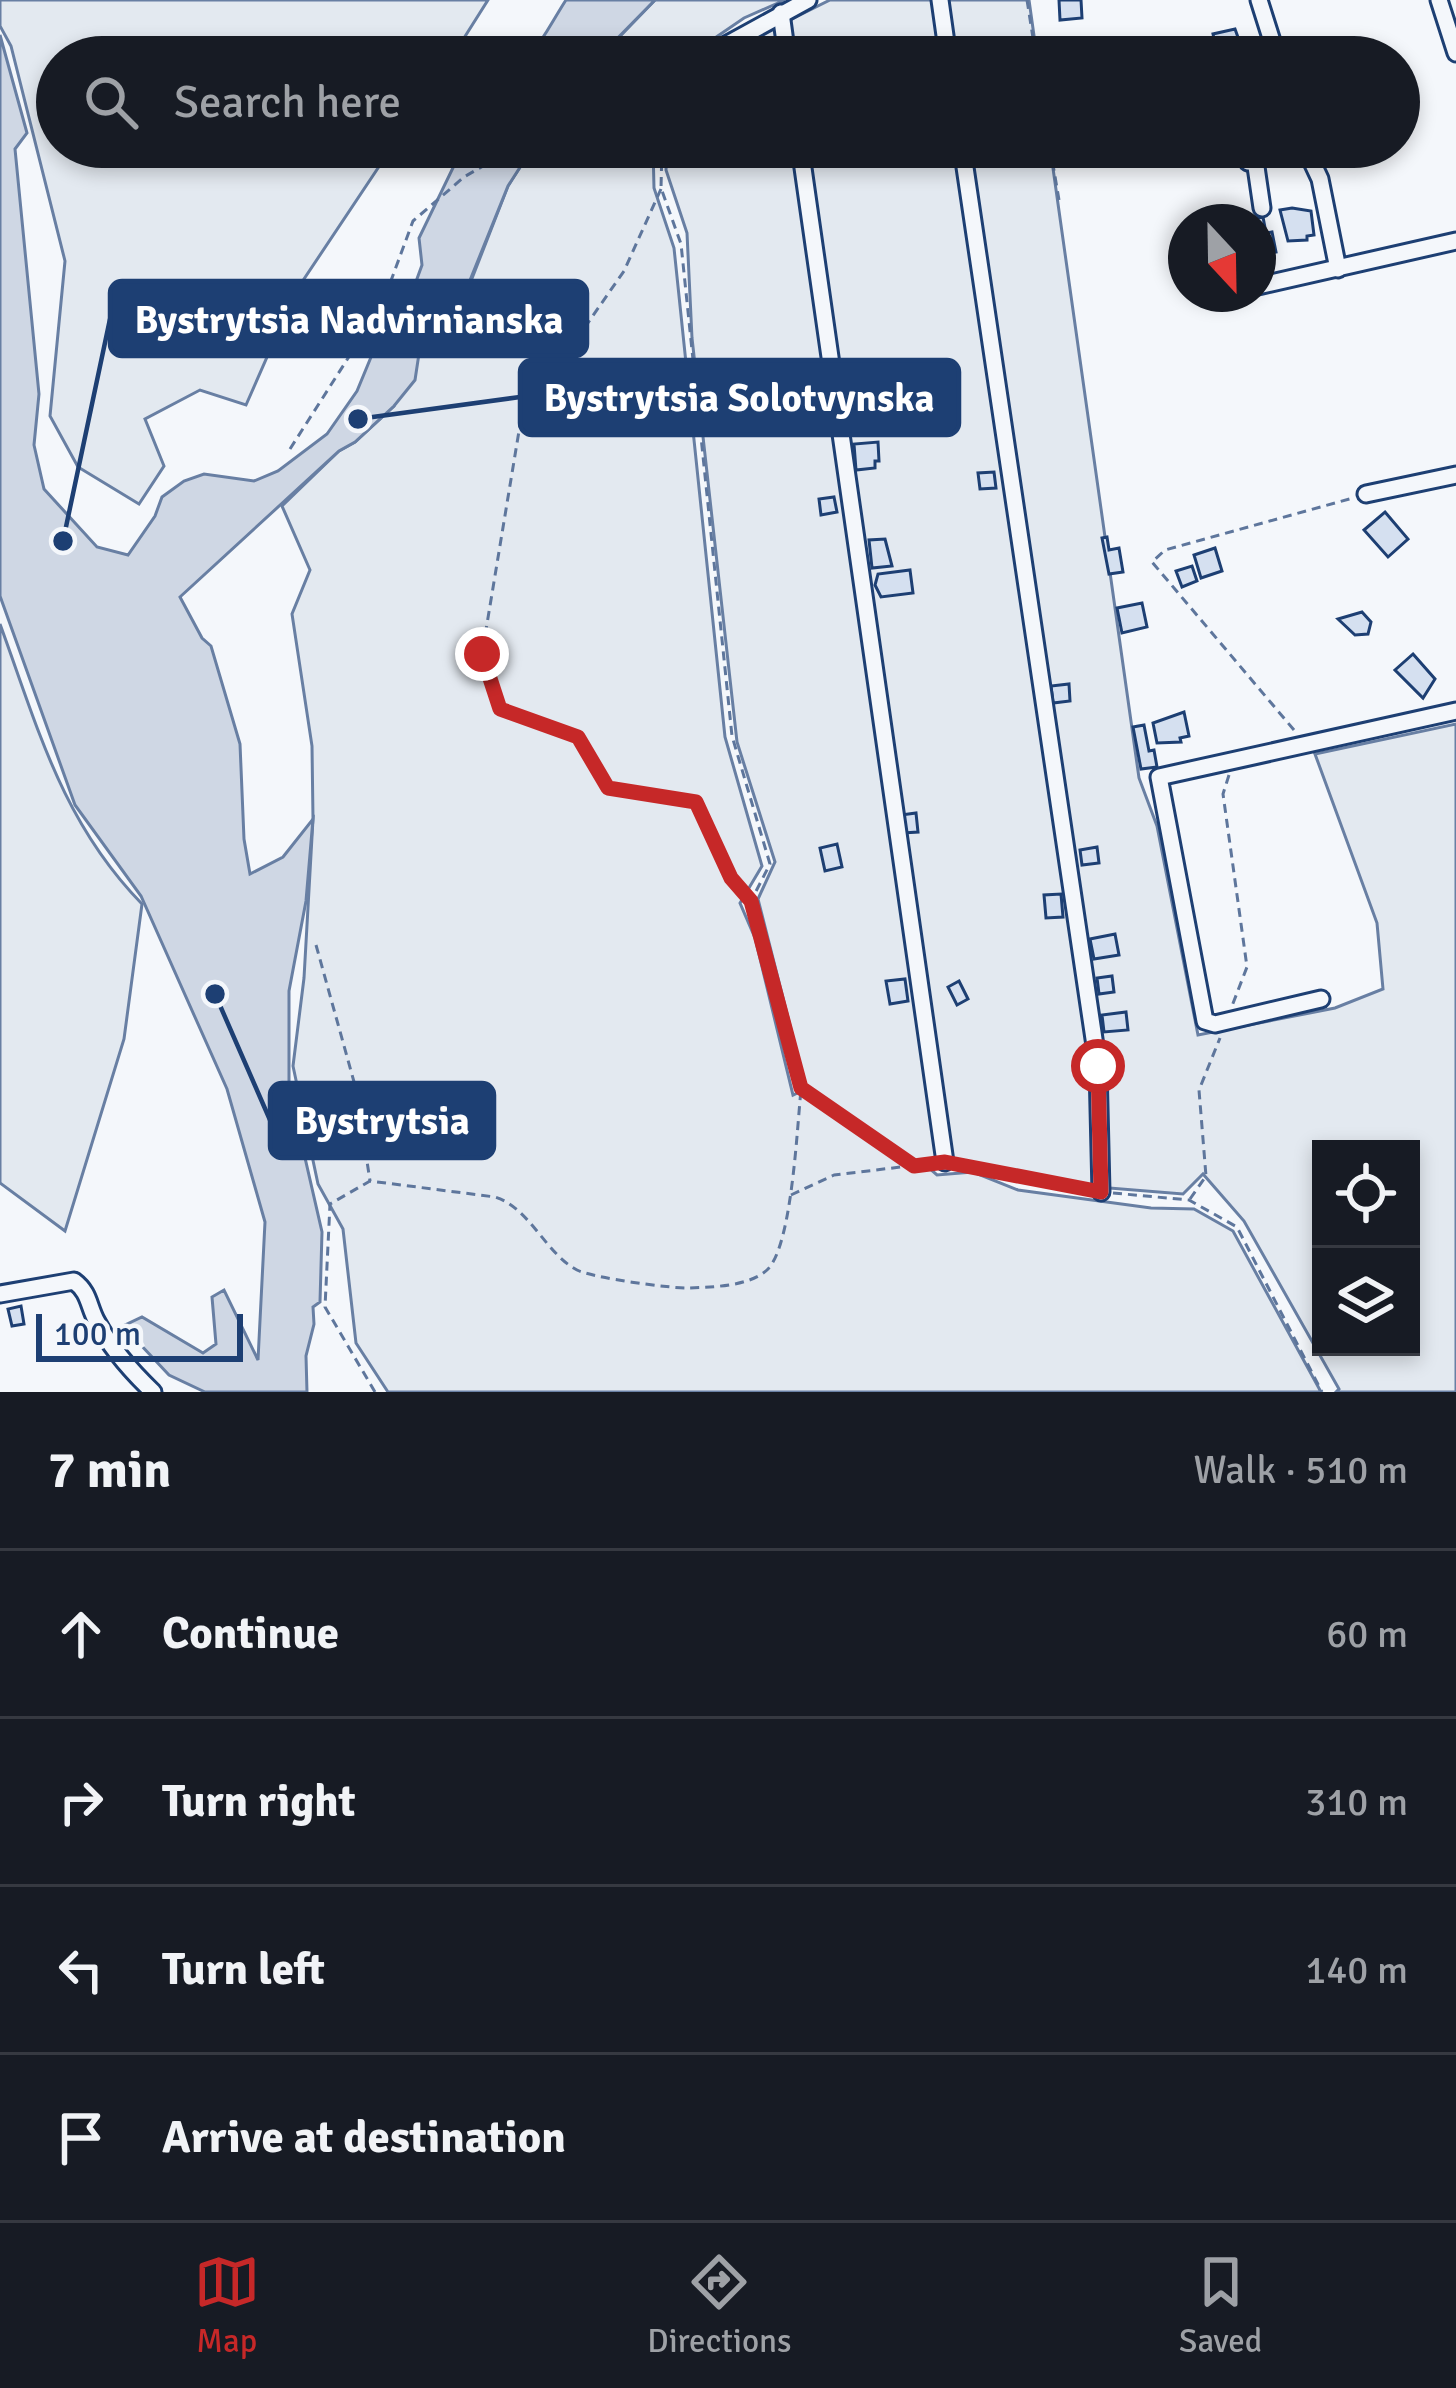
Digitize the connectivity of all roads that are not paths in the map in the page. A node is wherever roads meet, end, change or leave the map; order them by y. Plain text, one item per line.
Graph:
1 (808, 0) edge
2 (940, 0) edge
3 (1259, 0) edge
4 (1439, 0) edge
5 (781, 13) junction
6 (741, 36) edge
7 (784, 36) edge
8 (946, 36) edge
9 (1270, 36) edge
10 (1456, 53) edge
11 (803, 168) edge
12 (965, 168) edge
13 (1256, 168) edge
14 (1313, 168) edge
15 (1261, 204) edge
16 (1456, 241) edge
17 (1338, 269) junction
18 (1276, 282) edge
19 (1456, 475) edge
20 (1366, 494) road end
21 (1456, 711) edge
22 (1321, 999) dead end
23 (945, 1162) road end
24 (1101, 1192) road end
25 (0, 1294) edge
26 (153, 1392) edge

1 - 5 street
2 - 8 street
3 - 9 street
4 - 10 street
5 - 6 street
5 - 7 street
11 - 23 street
12 - 24 street
13 - 15 street
14 - 17 street
16 - 17 street
17 - 18 street
19 - 20 street
21 - 22 street
25 - 26 street

